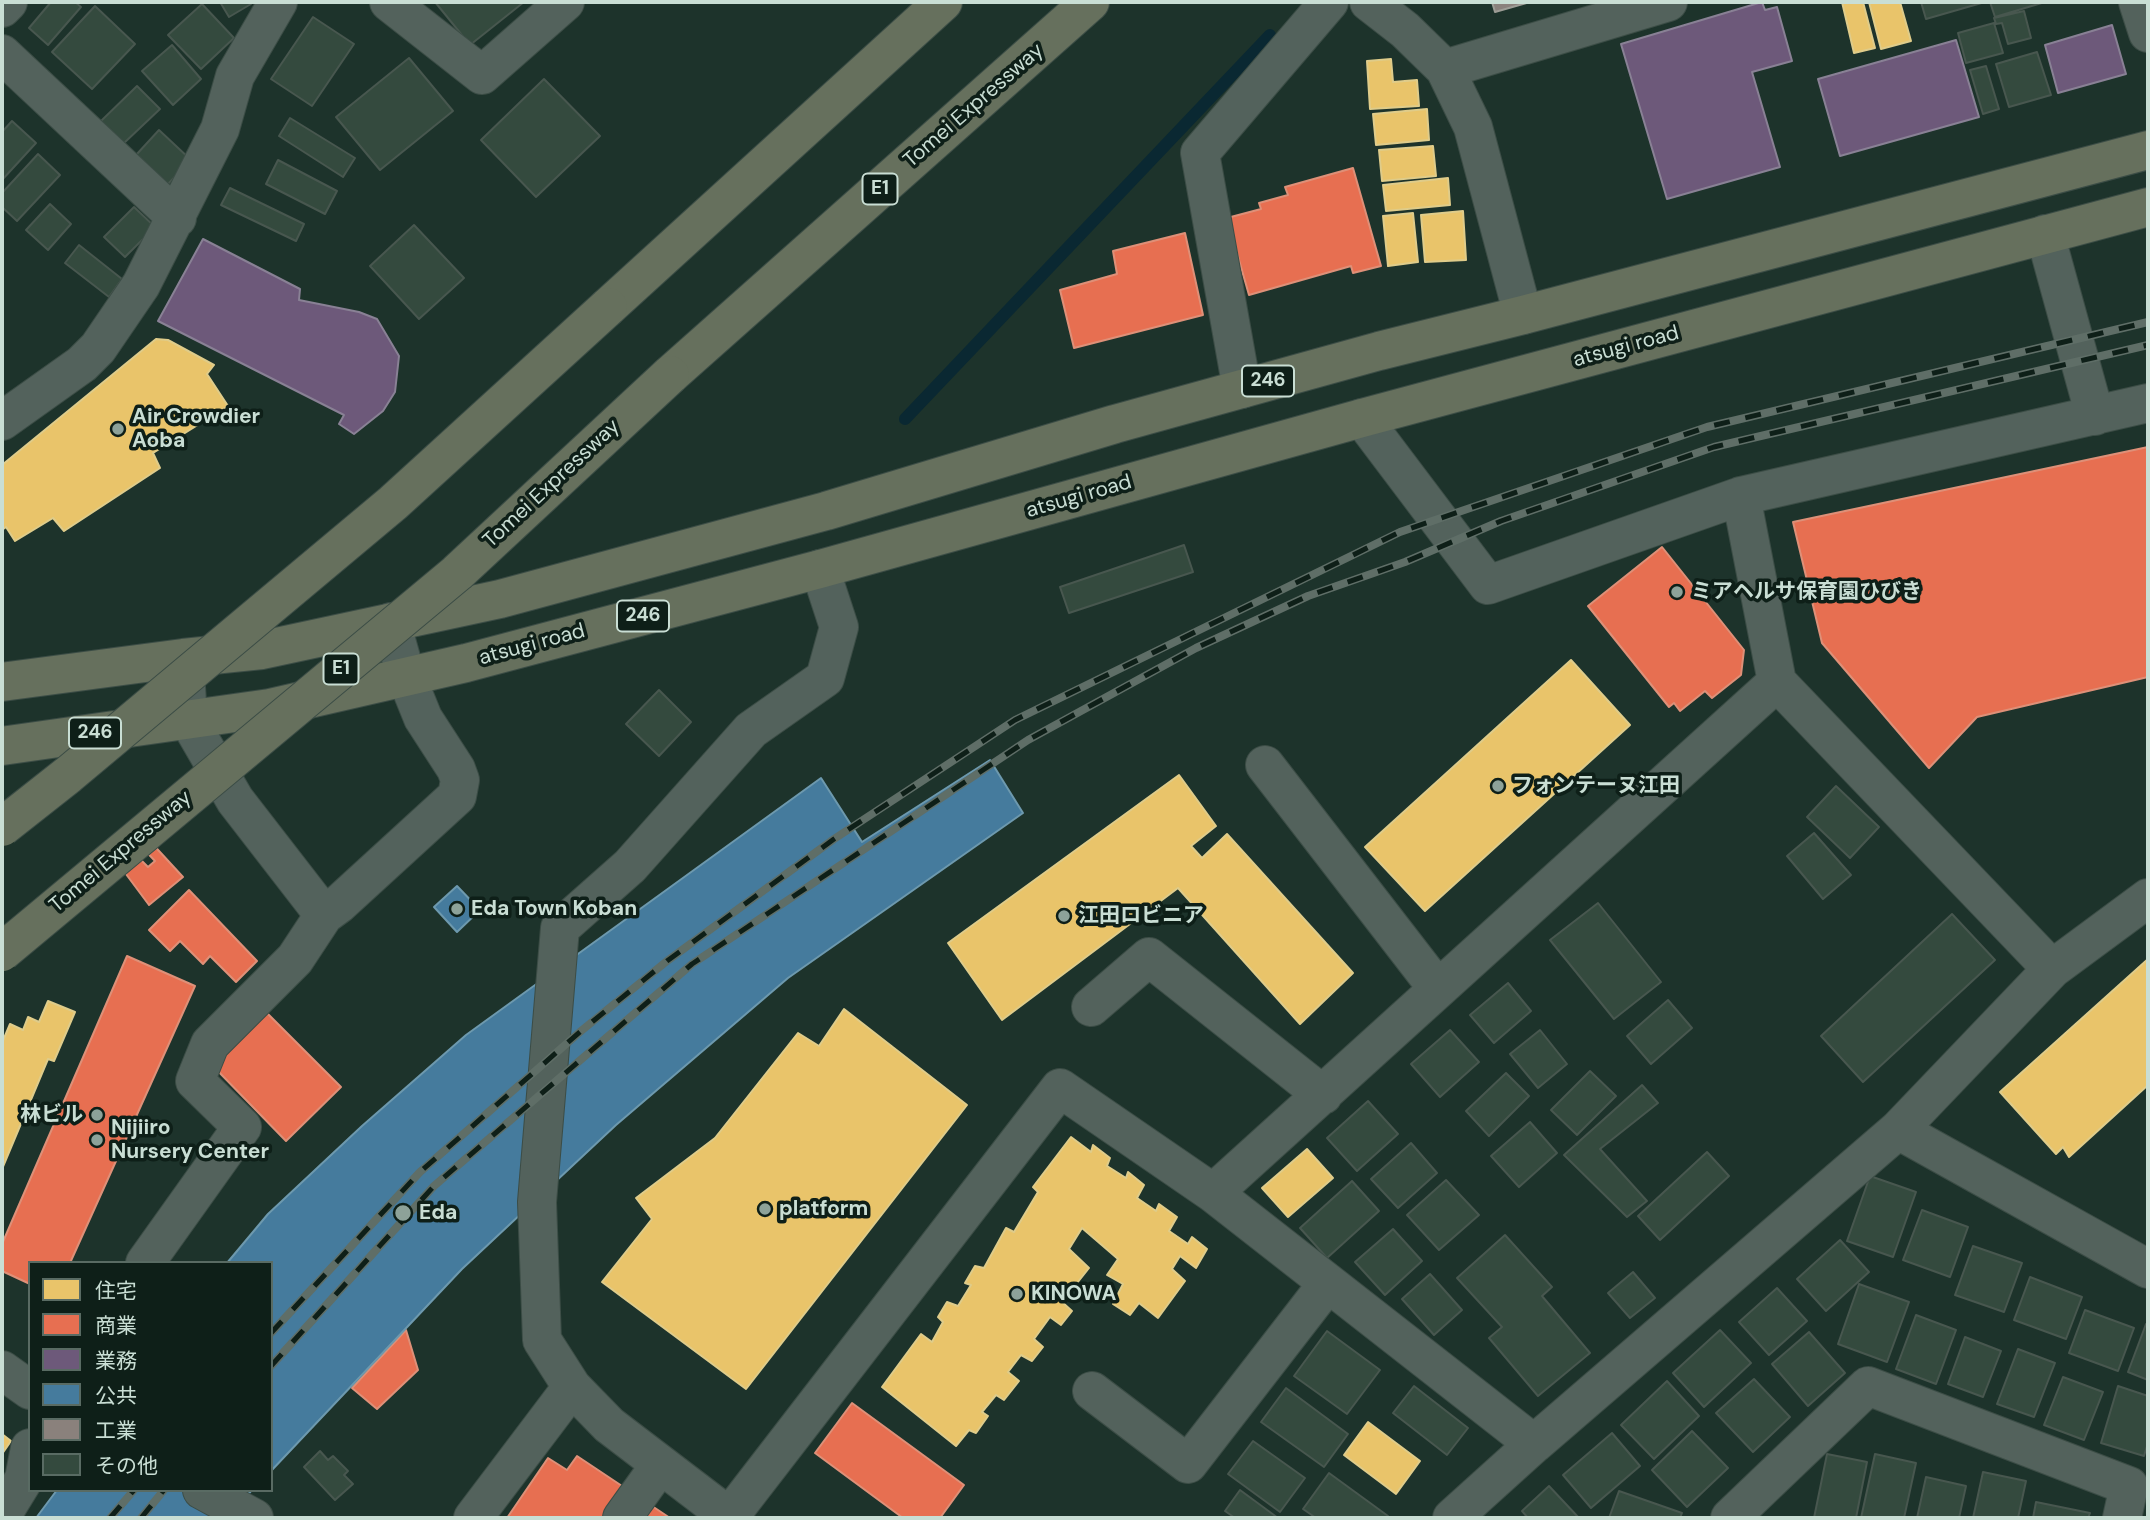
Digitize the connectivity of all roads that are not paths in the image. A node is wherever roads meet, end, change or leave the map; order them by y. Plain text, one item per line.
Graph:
1 (8, 2) edge
2 (278, 2) edge
3 (389, 2) edge
4 (565, 2) edge
5 (943, 2) edge
6 (1090, 2) edge
7 (1329, 2) edge
8 (1369, 2) edge
9 (1668, 2) edge
10 (2138, 2) edge
11 (2, 8) edge
12 (2148, 33) edge
13 (2, 54) edge
14 (1445, 69) junction
15 (2148, 150) edge
16 (2148, 207) edge
17 (177, 218) junction
18 (2045, 234) junction
19 (1523, 315) junction
20 (1242, 389) junction
21 (2148, 403) edge
22 (2095, 416) junction
23 (1362, 418) junction
24 (2, 421) edge
25 (1741, 496) junction
26 (820, 569) junction
27 (391, 622) junction
28 (183, 658) junction
29 (406, 676) junction
30 (2, 682) edge
31 (1777, 682) junction
32 (188, 719) junction
33 (2, 746) edge
34 (1265, 765) dead end
35 (2, 827) edge
36 (2148, 898) edge
37 (324, 915) junction
38 (2, 952) edge
39 (2052, 969) junction
40 (1438, 989) junction
41 (1091, 1007) dead end
42 (1323, 1095) junction
43 (1898, 1130) junction
44 (1213, 1193) junction
45 (146, 1261) edge
46 (2148, 1269) edge
47 (1328, 1283) junction
48 (2, 1370) edge
49 (572, 1387) junction
50 (28, 1389) edge
51 (1092, 1391) dead end
52 (1534, 1444) junction
53 (28, 1458) edge
54 (660, 1465) junction
55 (206, 1492) edge
56 (2, 1515) edge
57 (254, 1518) edge
58 (474, 1518) edge
59 (622, 1518) edge
60 (730, 1518) edge
61 (1452, 1518) edge
62 (1730, 1518) edge
63 (2122, 1518) edge

1 - 11 street
2 - 17 street
3 - 4 street
5 - 35 highway, bridge
6 - 38 highway, Tomei Expressway / E1, bridge
7 - 20 street
8 - 14 street
9 - 14 street
10 - 12 street
13 - 17 street
14 - 19 street
15 - 19 highway, 246
16 - 18 highway, atsugi road / 246
17 - 24 street
18 - 22 street
18 - 23 highway, atsugi road / 246
19 - 20 highway, 246
20 - 27 highway, 246
21 - 22 street
22 - 25 street
23 - 25 street
23 - 26 highway, atsugi road / 246
25 - 31 street
26 - 29 highway, atsugi road / 246
26 - 49 street
27 - 28 highway, 246
27 - 29 street
28 - 30 highway, 246
28 - 32 street
29 - 32 highway, atsugi road / 246
29 - 37 street
31 - 39 street
31 - 40 street
32 - 33 highway, atsugi road / 246
32 - 37 street
34 - 40 street
36 - 39 street
37 - 45 street
39 - 43 street
40 - 42 street
41 - 42 street
42 - 44 street
43 - 46 street
43 - 52 street
44 - 47 street
44 - 60 street
47 - 51 street
47 - 52 street
48 - 50 street
49 - 54 street
49 - 58 street
52 - 61 street
53 - 56 street
54 - 59 street
54 - 60 street
55 - 57 street
62 - 63 street

